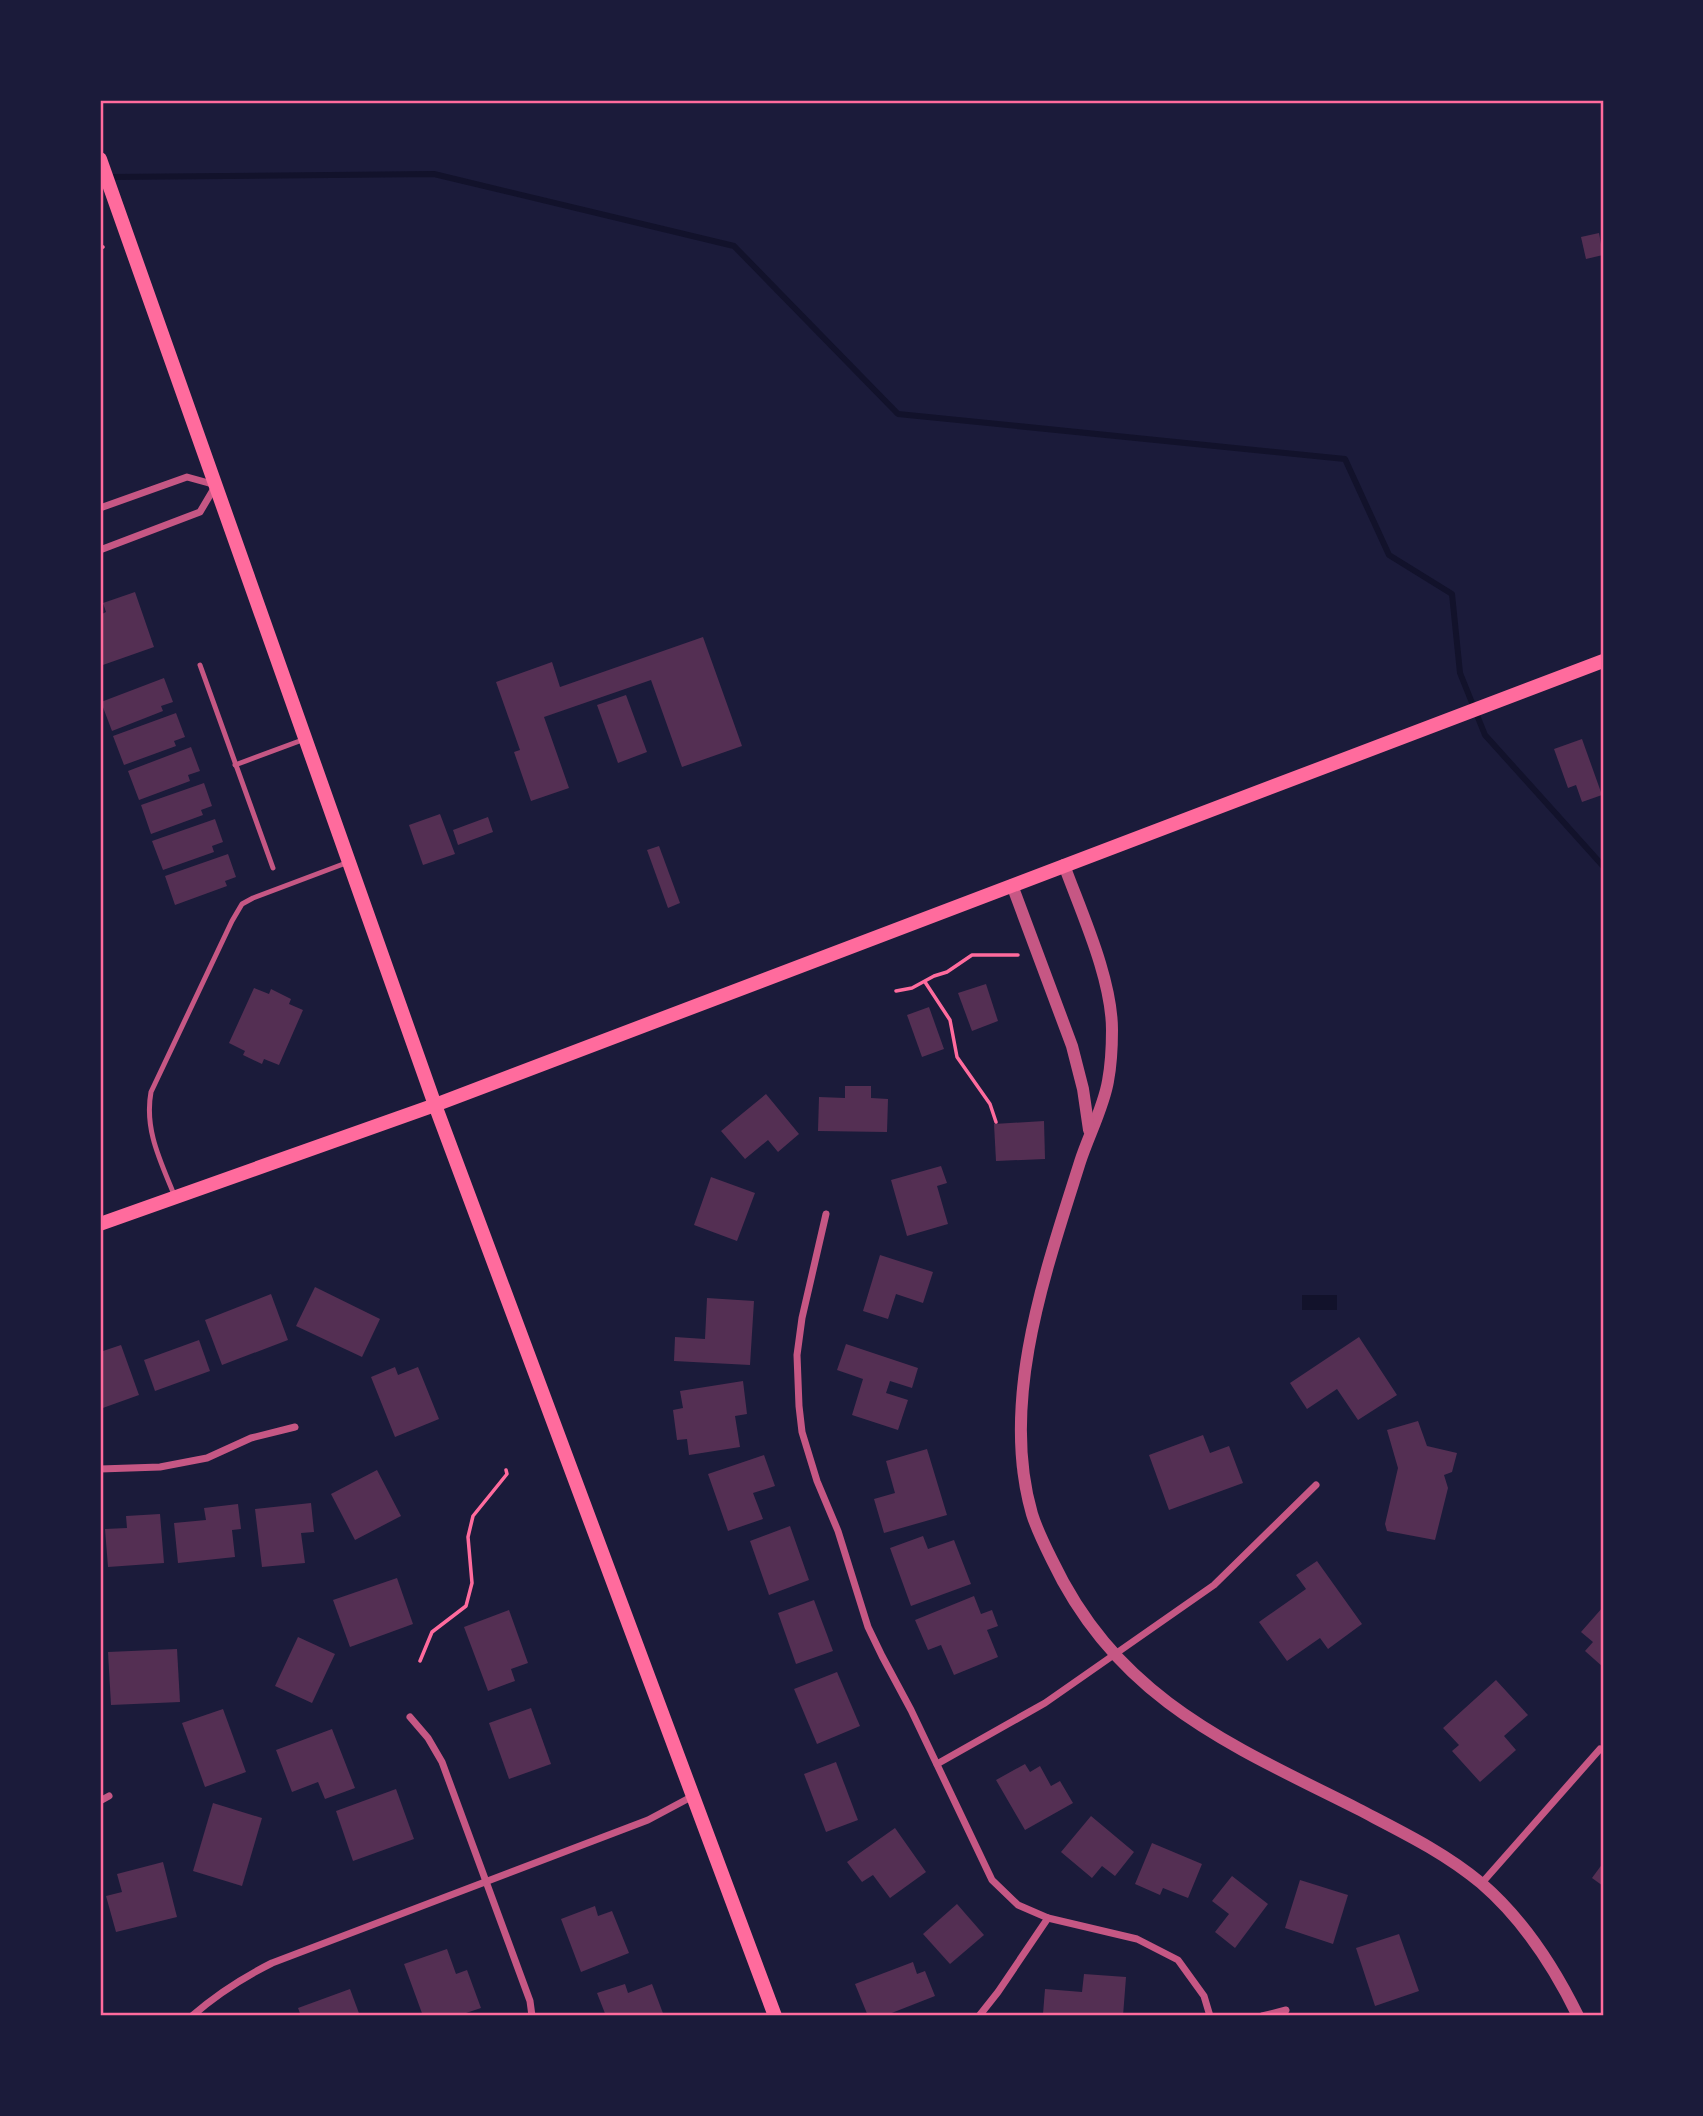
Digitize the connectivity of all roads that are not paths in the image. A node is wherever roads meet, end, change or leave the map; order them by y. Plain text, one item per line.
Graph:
1 (100, 159) edge
2 (216, 485) junction
3 (100, 508) edge
4 (100, 550) edge
5 (1603, 661) edge
6 (200, 665) dead end
7 (305, 739) junction
8 (235, 765) junction
9 (349, 862) junction
10 (1064, 865) junction
11 (273, 868) dead end
12 (1012, 885) junction
13 (435, 1105) junction
14 (1089, 1134) junction
15 (175, 1197) junction
16 (825, 1214) dead end
17 (100, 1224) edge
18 (295, 1427) dead end
19 (100, 1469) edge
20 (1316, 1486) dead end
21 (1114, 1655) junction
22 (410, 1717) dead end
23 (1600, 1749) dead end
24 (937, 1764) junction
25 (109, 1796) dead end
26 (693, 1796) junction
27 (100, 1801) edge
28 (486, 1880) junction
29 (1482, 1884) junction
30 (1048, 1918) junction
31 (1286, 2010) dead end
32 (192, 2016) edge
33 (532, 2016) edge
34 (775, 2016) edge
35 (979, 2016) edge
36 (1210, 2016) edge
37 (1262, 2016) edge
38 (1578, 2016) edge

1 - 2 main road
2 - 3 street
2 - 4 street
2 - 7 main road
5 - 10 main road
6 - 8 lane
7 - 8 lane
7 - 9 main road
8 - 11 lane
9 - 13 main road
9 - 15 lane
10 - 12 main road
10 - 14 street
12 - 13 main road
12 - 14 street
13 - 15 main road
13 - 26 main road
14 - 21 street
15 - 17 main road
16 - 24 street
18 - 19 street
20 - 21 street
21 - 24 street
21 - 29 street
22 - 28 street
23 - 29 street
24 - 30 street
25 - 27 street
26 - 28 street
26 - 34 main road
28 - 32 street
28 - 33 street
29 - 38 street
30 - 35 street
30 - 36 street
31 - 37 street

